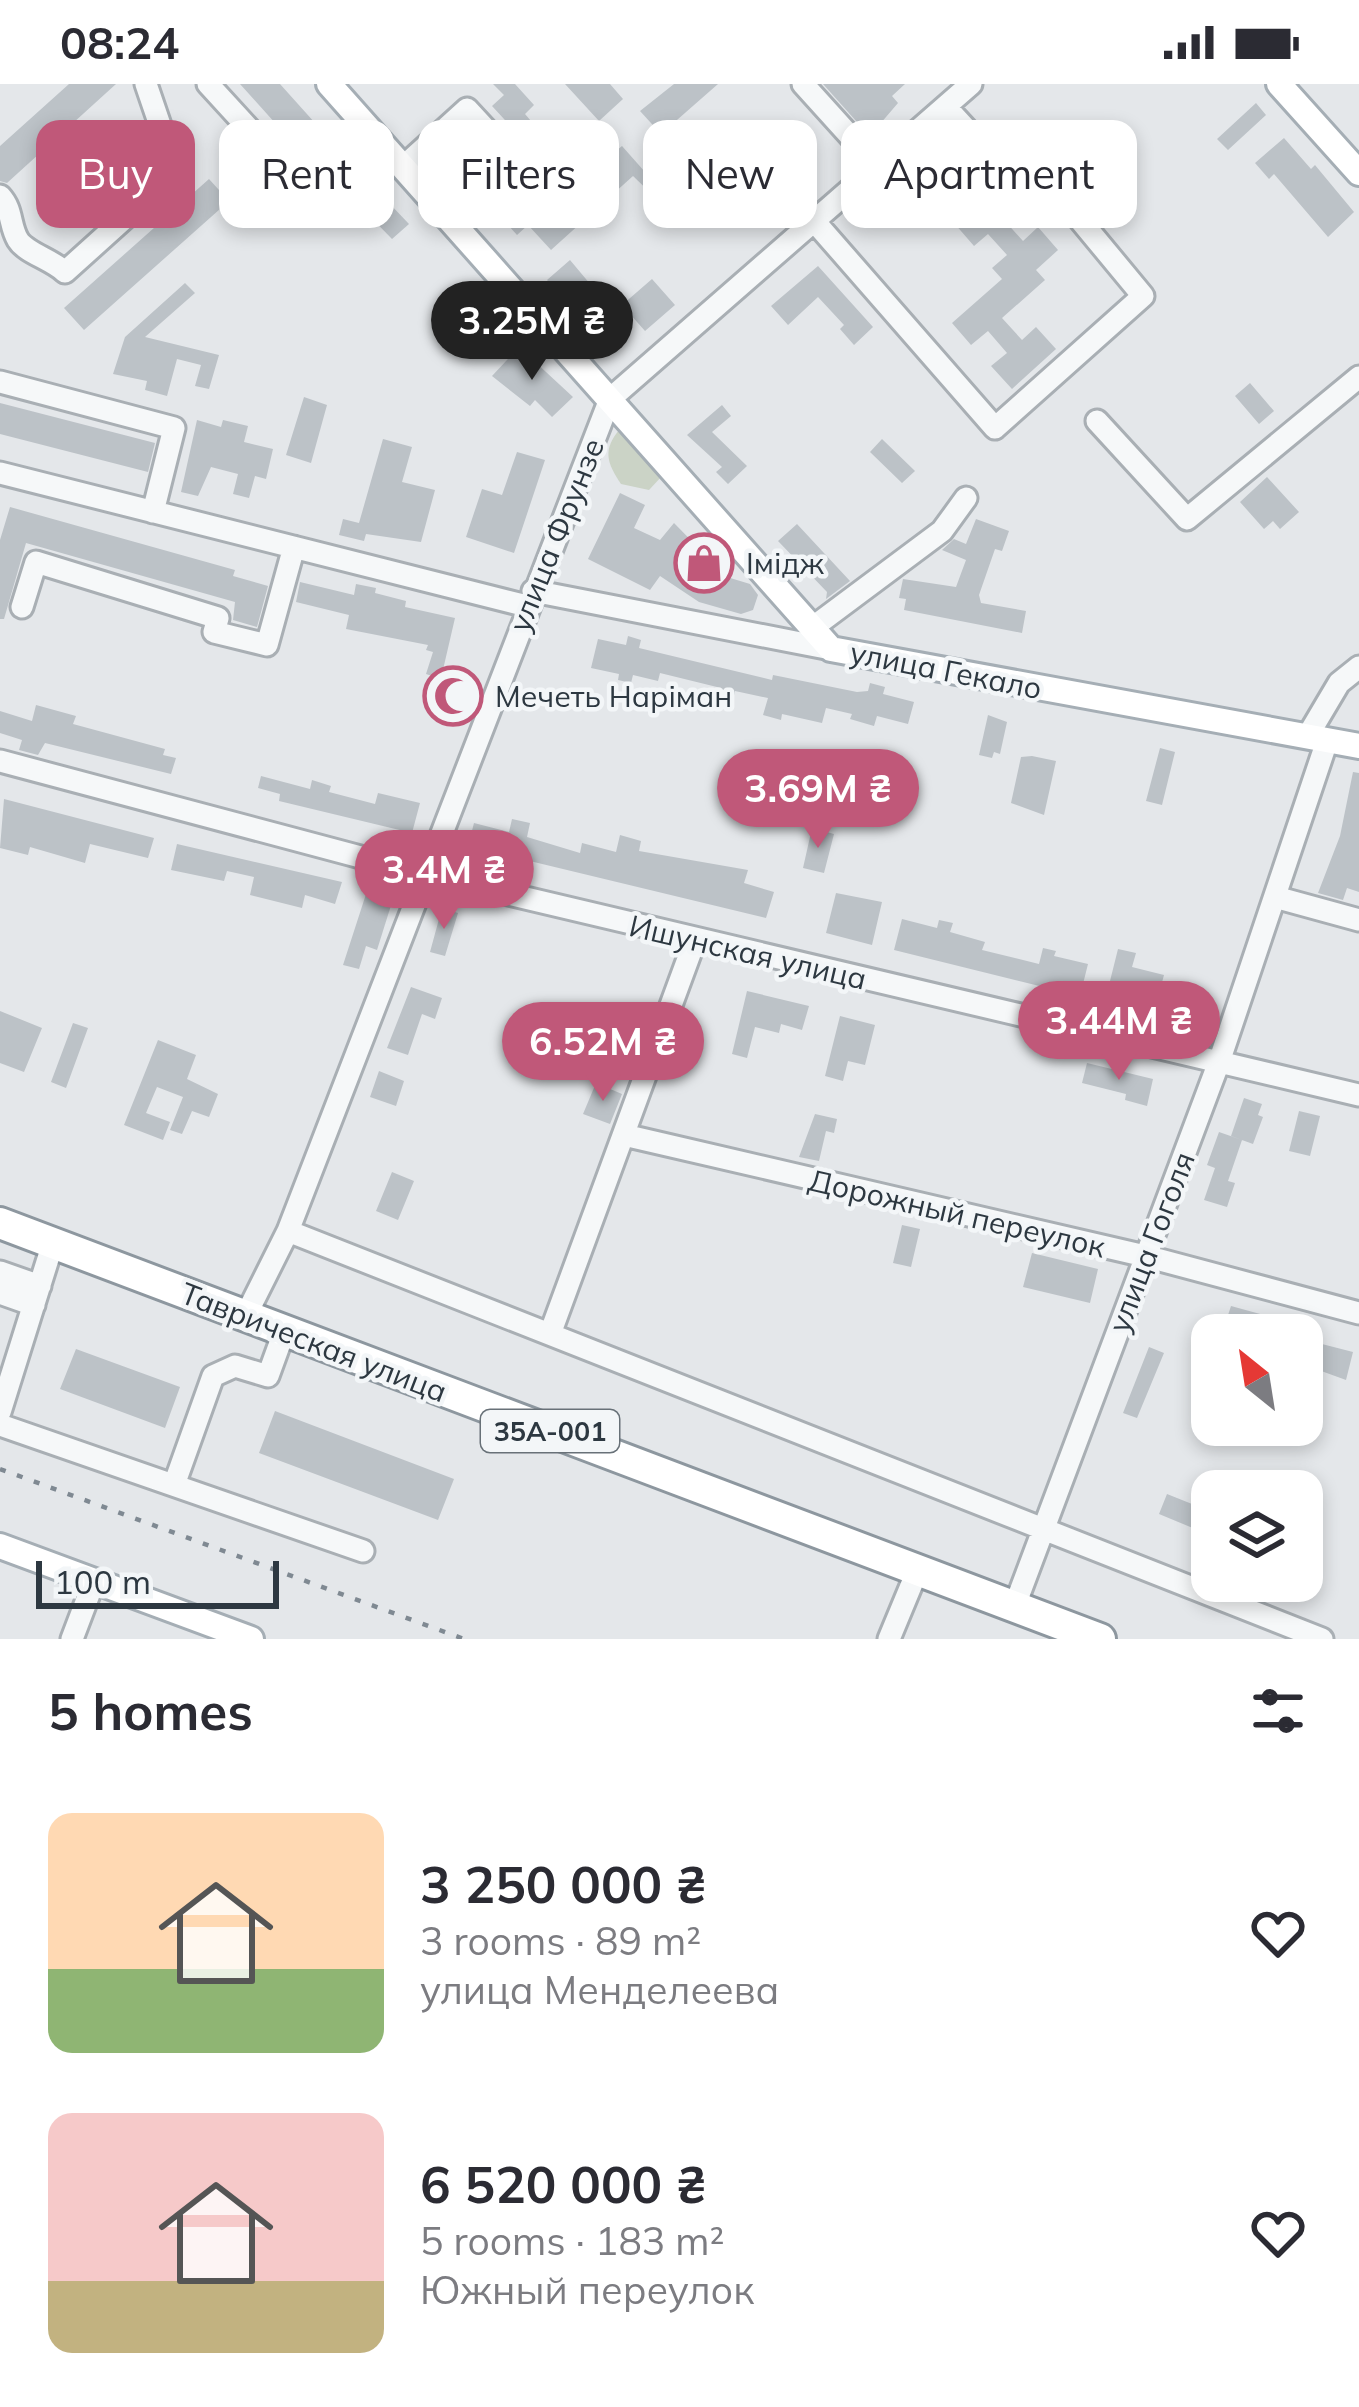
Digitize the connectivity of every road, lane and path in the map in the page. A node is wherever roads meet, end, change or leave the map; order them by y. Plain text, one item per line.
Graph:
1 (146, 84) edge
2 (208, 84) edge
3 (329, 84) edge
4 (803, 84) edge
5 (971, 84) edge
6 (1279, 84) edge
7 (946, 106) junction
8 (241, 120) edge
9 (455, 120) edge
10 (477, 120) edge
11 (930, 120) edge
12 (841, 126) edge
13 (418, 153) edge
14 (403, 166) junction
15 (1359, 173) edge
16 (0, 196) edge
17 (841, 200) edge
18 (817, 221) edge
19 (817, 225) edge
20 (809, 228) edge
21 (16, 238) junction
22 (0, 255) edge
23 (1359, 377) edge
24 (0, 382) edge
25 (610, 399) junction
26 (1097, 421) dead end
27 (0, 473) edge
28 (966, 498) dead end
29 (153, 512) junction
30 (294, 548) junction
31 (530, 599) junction
32 (22, 607) dead end
33 (812, 628) junction
34 (831, 649) junction
35 (1359, 667) edge
36 (1317, 739) junction
37 (1359, 746) edge
38 (0, 761) edge
39 (428, 875) junction
40 (1275, 897) junction
41 (1359, 920) edge
42 (695, 940) junction
43 (1219, 1061) junction
44 (1359, 1095) edge
45 (624, 1135) junction
46 (0, 1223) edge
47 (288, 1232) junction
48 (53, 1244) junction
49 (1145, 1256) junction
50 (0, 1272) edge
51 (0, 1293) edge
52 (37, 1296) junction
53 (1359, 1312) edge
54 (245, 1317) junction
55 (284, 1331) junction
56 (550, 1334) junction
57 (0, 1412) edge
58 (0, 1425) edge
59 (174, 1485) junction
60 (1041, 1531) junction
61 (0, 1546) edge
62 (364, 1551) dead end
63 (918, 1569) junction
64 (94, 1581) junction
65 (1015, 1605) junction
66 (72, 1639) edge
67 (251, 1639) edge
68 (889, 1639) edge
69 (1100, 1639) edge
70 (1322, 1639) edge

1 - 21 street
2 - 8 street
3 - 14 main road
4 - 12 street
5 - 7 street, улица Фрунзе
6 - 15 main road
7 - 11 street, улица Фрунзе
7 - 19 street
9 - 10 street
13 - 14 street
14 - 25 main road
16 - 21 street
17 - 18 street, улица Фрунзе
20 - 25 street, улица Фрунзе
21 - 22 street
23 - 26 street
24 - 29 street
25 - 31 street, улица Фрунзе
25 - 33 main road
27 - 29 street, улица Гекало
28 - 33 street
29 - 30 street, улица Гекало
30 - 31 street, улица Гекало
30 - 32 street
31 - 34 street, улица Гекало
31 - 39 street, улица Фрунзе
33 - 34 main road
34 - 36 main road, улица Гекало
35 - 36 street, улица Гоголя
36 - 37 main road, улица Гекало
36 - 40 street, улица Гоголя
38 - 39 street, Ишунская улица
39 - 42 street, Ишунская улица
39 - 47 street, улица Фрунзе
40 - 41 street
40 - 43 street, улица Гоголя
42 - 43 street, Ишунская улица
42 - 45 street
43 - 44 street, Ишунская улица
43 - 49 street, улица Гоголя
45 - 49 street, Дорожный переулок
45 - 56 street
46 - 48 highway, Таврическая улица / 35А-001
47 - 54 street, улица Фрунзе
47 - 56 street
48 - 52 street
48 - 54 highway, Таврическая улица / 35А-001
49 - 53 street, Дорожный переулок
49 - 60 street, улица Гоголя
50 - 52 street
51 - 52 street
52 - 57 street
54 - 55 highway, Таврическая улица / 35А-001
55 - 59 street
55 - 63 highway, Таврическая улица / 35А-001
56 - 60 street
58 - 59 street
59 - 62 street
60 - 65 street, улица Гоголя
60 - 70 street
61 - 64 main road
63 - 65 highway, Таврическая улица / 35А-001
63 - 68 street
64 - 66 street
64 - 67 main road
65 - 69 highway, Таврическая улица / 35А-001

